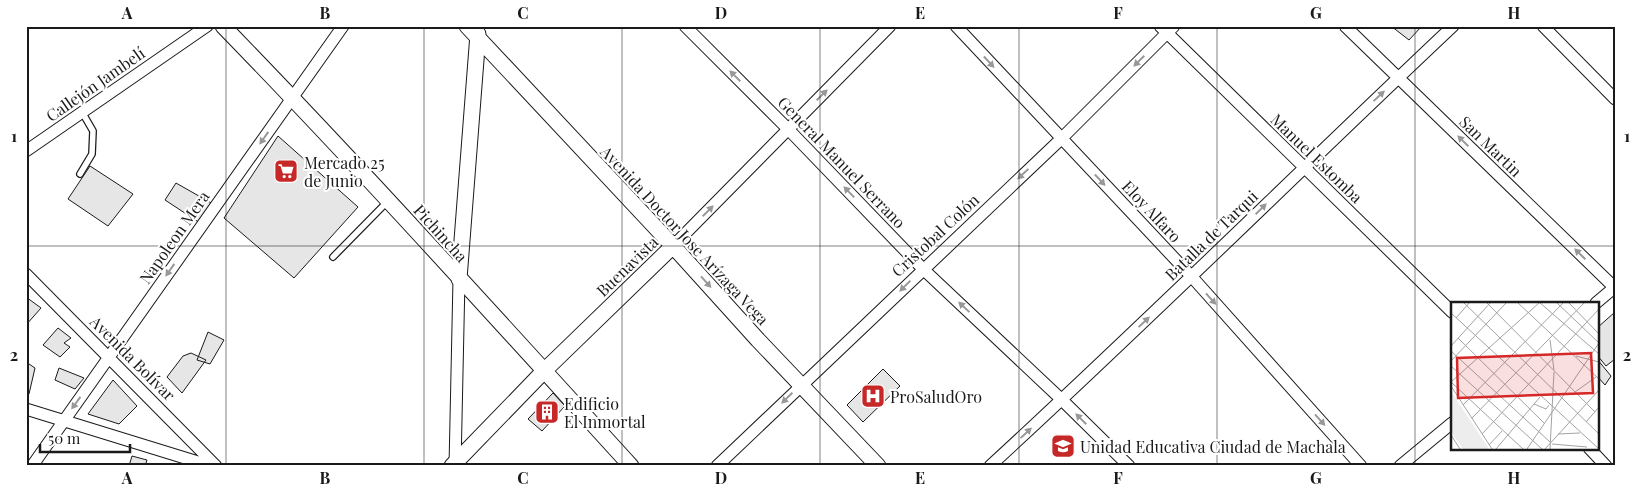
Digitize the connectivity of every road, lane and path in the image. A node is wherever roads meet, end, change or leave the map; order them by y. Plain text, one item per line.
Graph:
1 (207, 26) edge
2 (223, 26) edge
3 (343, 26) edge
4 (467, 26) edge
5 (685, 26) edge
6 (890, 26) edge
7 (956, 26) edge
8 (1345, 26) edge
9 (1453, 26) edge
10 (1543, 26) edge
11 (1167, 28) edge
12 (478, 32) edge
13 (1398, 78) junction
14 (292, 98) junction
15 (1615, 99) edge
16 (82, 112) junction
17 (788, 129) junction
18 (1062, 139) junction
19 (26, 151) edge
20 (1304, 167) junction
21 (80, 174) dead end
22 (388, 200) junction
23 (674, 246) junction
24 (333, 257) dead end
25 (923, 269) junction
26 (26, 274) edge
27 (1192, 277) junction
28 (459, 279) junction
29 (1615, 288) edge
30 (1597, 302) edge
31 (1451, 311) edge
32 (109, 356) junction
33 (544, 371) junction
34 (801, 385) junction
35 (1062, 400) junction
36 (26, 409) edge
37 (64, 420) junction
38 (1451, 424) edge
39 (1590, 450) edge
40 (454, 465) edge
41 (32, 466) edge
42 (211, 466) edge
43 (216, 466) edge
44 (631, 466) edge
45 (717, 466) edge
46 (878, 466) edge
47 (990, 466) edge
48 (1129, 466) edge
49 (1361, 466) edge
50 (1400, 466) edge
51 (1606, 466) edge

1 - 16 street, Callejón Jambelí
2 - 14 main road, Pichincha
3 - 14 street, Napoleon Mera
4 - 12 main road, Avenida Doctor Jose Arízaga Vega
17 -> 5 street, General Manuel Serrano
17 -> 6 street, Buenavista
7 -> 18 street, Eloy Alfaro
8 - 13 street, San Martin
9 - 13 street, Batalla de Tarqui
10 - 15 street
11 -> 18 street, Cristobal Colón
11 - 20 street, Manuel Estomba
12 - 23 main road, Avenida Doctor Jose Arízaga Vega
12 - 28 main road
20 -> 13 street, Batalla de Tarqui
29 -> 13 street, San Martin
14 - 22 main road, Pichincha
14 -> 32 street, Napoleon Mera
16 - 19 street, Callejón Jambelí
16 - 21 lane
23 -> 17 street, Buenavista
25 -> 17 street, General Manuel Serrano
18 -> 25 street, Cristobal Colón
18 -> 27 street, Eloy Alfaro
27 -> 20 street, Batalla de Tarqui
20 - 31 street, Manuel Estomba
22 - 24 lane
22 - 28 main road, Pichincha
23 - 33 main road, Buenavista
23 -> 34 main road, Avenida Doctor Jose Arízaga Vega
25 -> 34 street, Cristobal Colón
35 -> 25 street, General Manuel Serrano
26 - 32 street, Avenida Bolívar
35 -> 27 street, Batalla de Tarqui
27 -> 49 street, Eloy Alfaro
28 - 33 main road, Pichincha
28 - 40 street
29 - 30 street
32 -> 37 street, Napoleon Mera
32 - 43 street, Avenida Bolívar
33 - 40 main road, Buenavista
33 - 44 main road, Pichincha
34 -> 45 street, Cristobal Colón
34 - 46 main road, Avenida Doctor Jose Arízaga Vega
47 -> 35 street, Batalla de Tarqui
48 -> 35 street, General Manuel Serrano
36 - 37 street
37 - 41 street, Napoleon Mera
37 - 42 street
38 - 50 street
39 - 51 street

